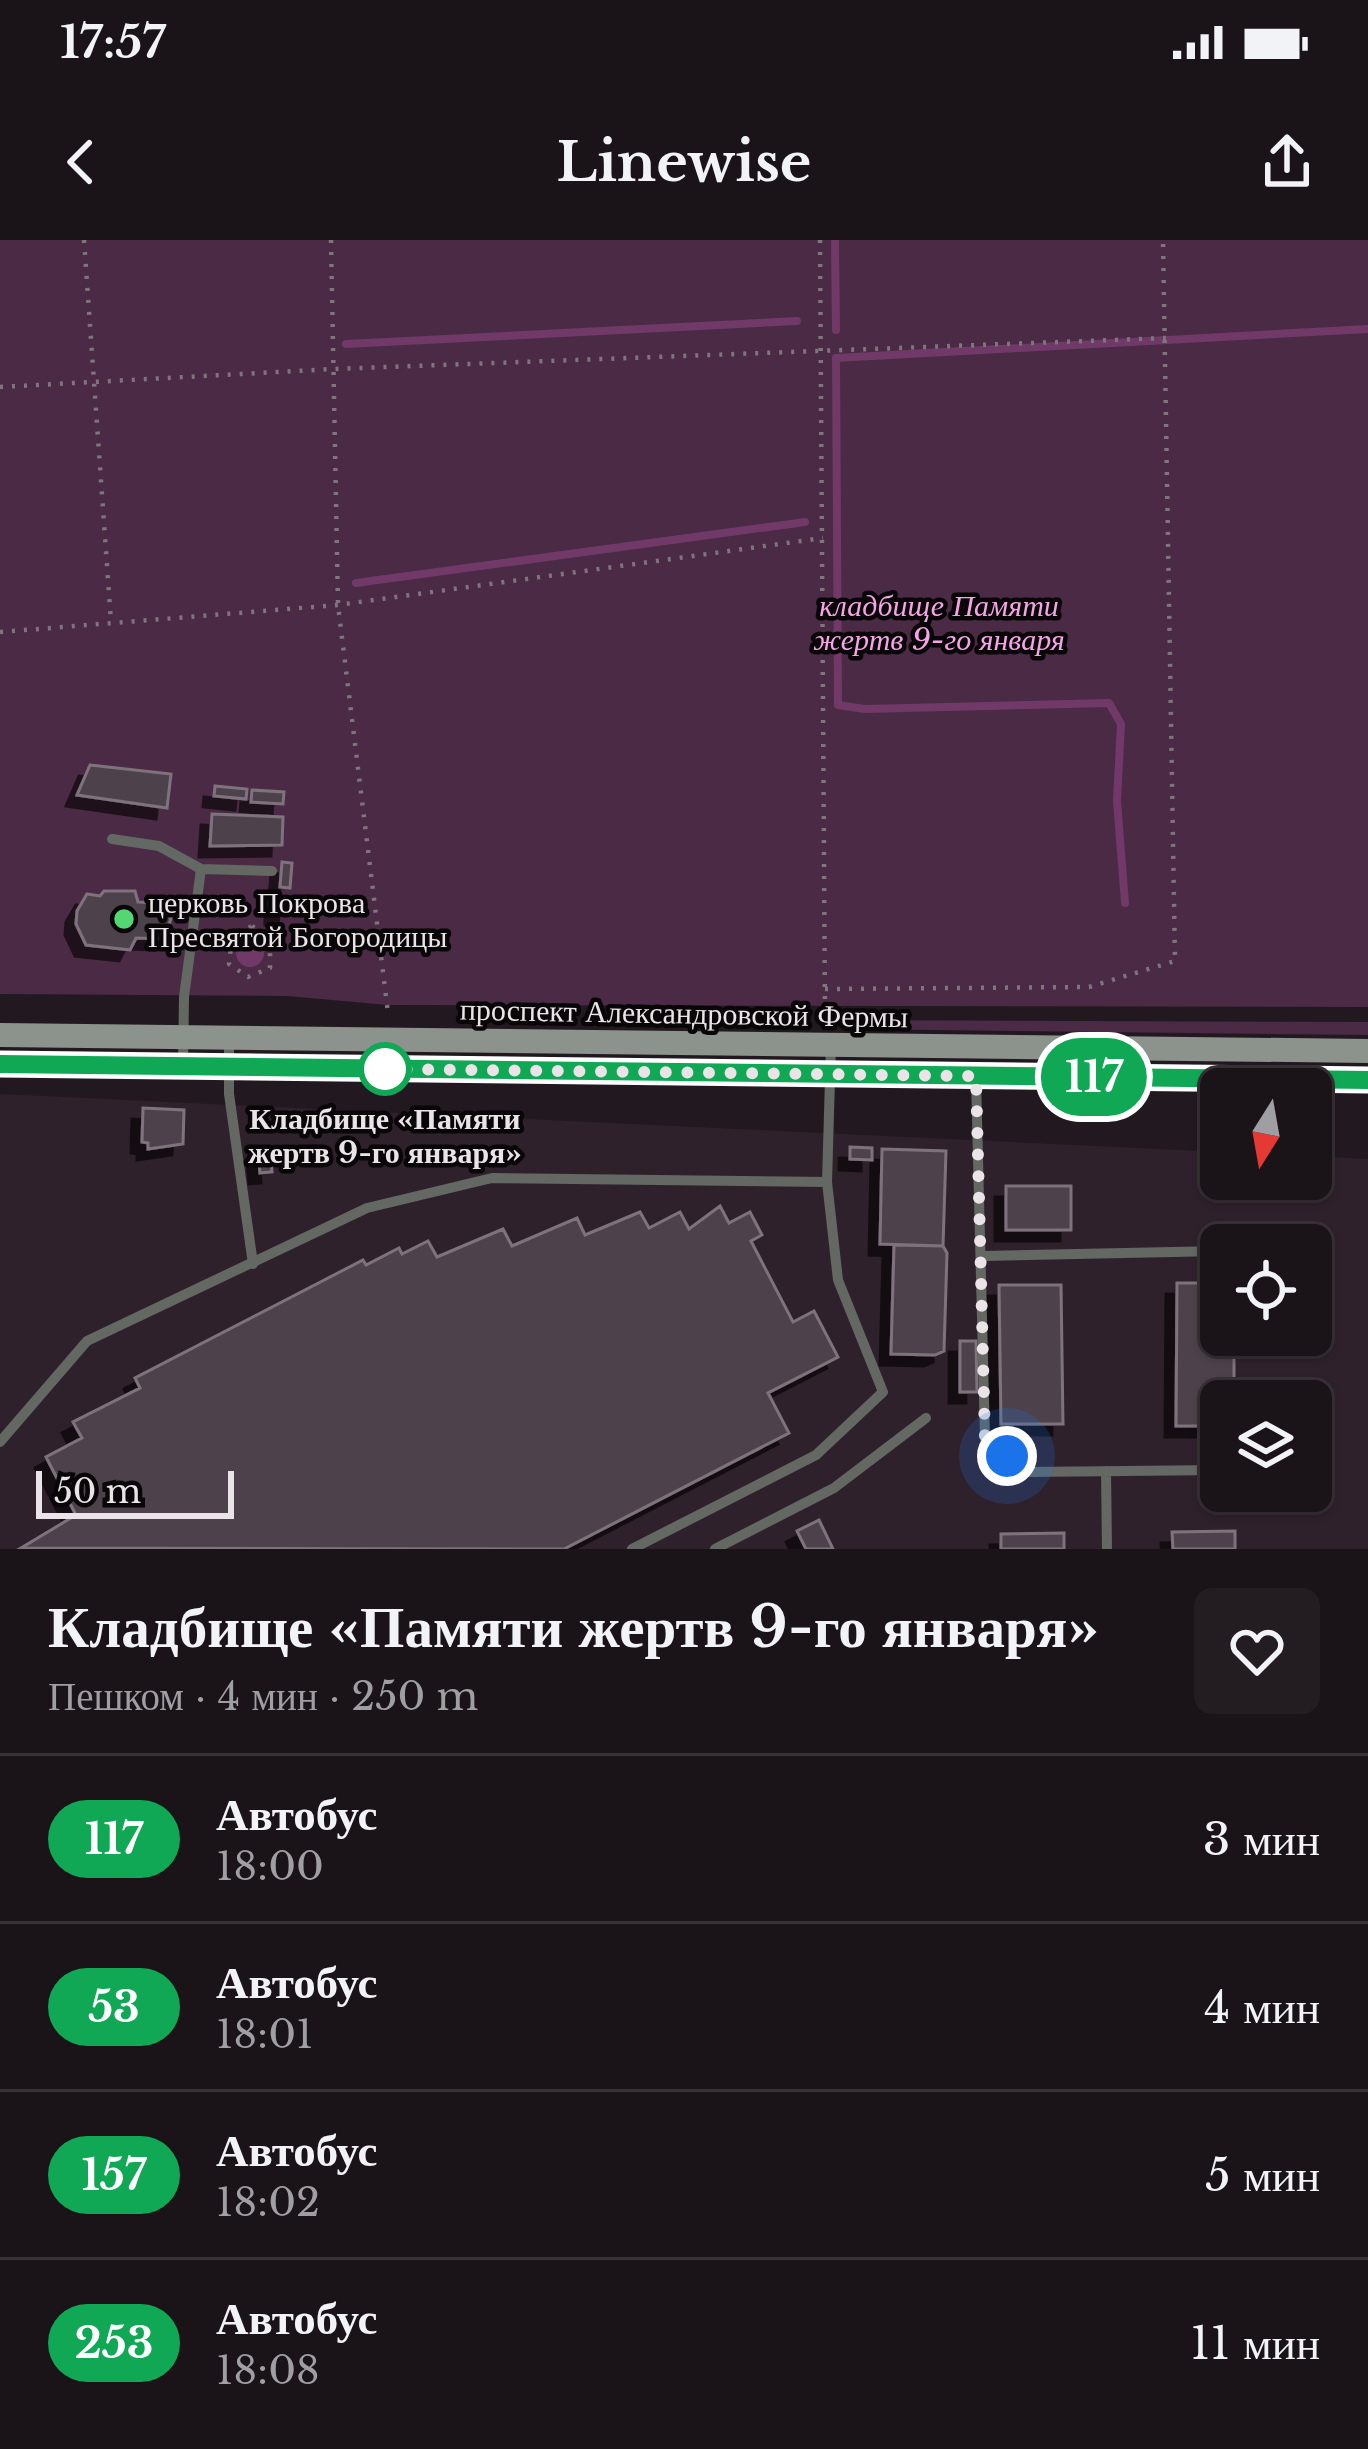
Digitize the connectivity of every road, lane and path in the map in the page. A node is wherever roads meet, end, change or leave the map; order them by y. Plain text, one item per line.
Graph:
1 (85, 240) edge
2 (331, 240) edge
3 (820, 240) edge
4 (1163, 240) edge
5 (1166, 338) junction
6 (822, 349) junction
7 (333, 369) junction
8 (97, 382) junction
9 (0, 387) edge
10 (823, 538) junction
11 (338, 605) junction
12 (111, 622) junction
13 (0, 632) edge
14 (112, 839) dead end
15 (201, 869) junction
16 (272, 871) dead end
17 (253, 926) joint
18 (825, 989) junction
19 (388, 1013) dead end
20 (825, 1014) dead end
21 (0, 1035) edge
22 (183, 1037) junction
23 (229, 1038) junction
24 (831, 1045) junction
25 (1368, 1052) edge
26 (0, 1064) edge
27 (183, 1066) junction
28 (229, 1066) junction
29 (830, 1073) junction
30 (976, 1076) junction
31 (1368, 1080) edge
32 (827, 1182) junction
33 (1200, 1251) edge
34 (984, 1256) junction
35 (253, 1264) junction
36 (926, 1418) dead end
37 (0, 1442) edge
38 (1200, 1470) edge
39 (1106, 1471) junction
40 (632, 1549) edge
41 (715, 1549) edge
42 (1107, 1549) edge

1 - 8 path
2 - 7 path
3 - 6 path
4 - 5 path
5 - 6 path
5 - 18 path
6 - 7 path
6 - 10 path
7 - 8 path
7 - 11 path
8 - 9 path
8 - 12 path
10 - 11 path
10 - 18 path
11 - 12 path
11 - 19 path
12 - 13 path
14 - 15 lane
15 - 16 lane
15 - 22 lane
17 - 17 path
18 - 20 path
21 - 22 main road, проспект Александровской Фермы
22 - 23 main road, проспект Александровской Фермы
22 - 27 lane
23 - 24 main road, проспект Александровской Фермы
23 - 28 lane
24 - 25 main road, проспект Александровской Фермы
24 - 29 lane
26 - 27 main road, проспект Александровской Фермы
27 - 28 main road, проспект Александровской Фермы
28 - 29 main road, проспект Александровской Фермы
28 - 35 lane
29 - 30 main road, проспект Александровской Фермы
29 - 32 lane
30 - 31 main road, проспект Александровской Фермы
30 - 34 lane
32 - 35 lane
32 - 40 lane
33 - 34 lane
34 - 39 lane
35 - 37 lane
36 - 41 lane
38 - 39 lane
39 - 42 lane

